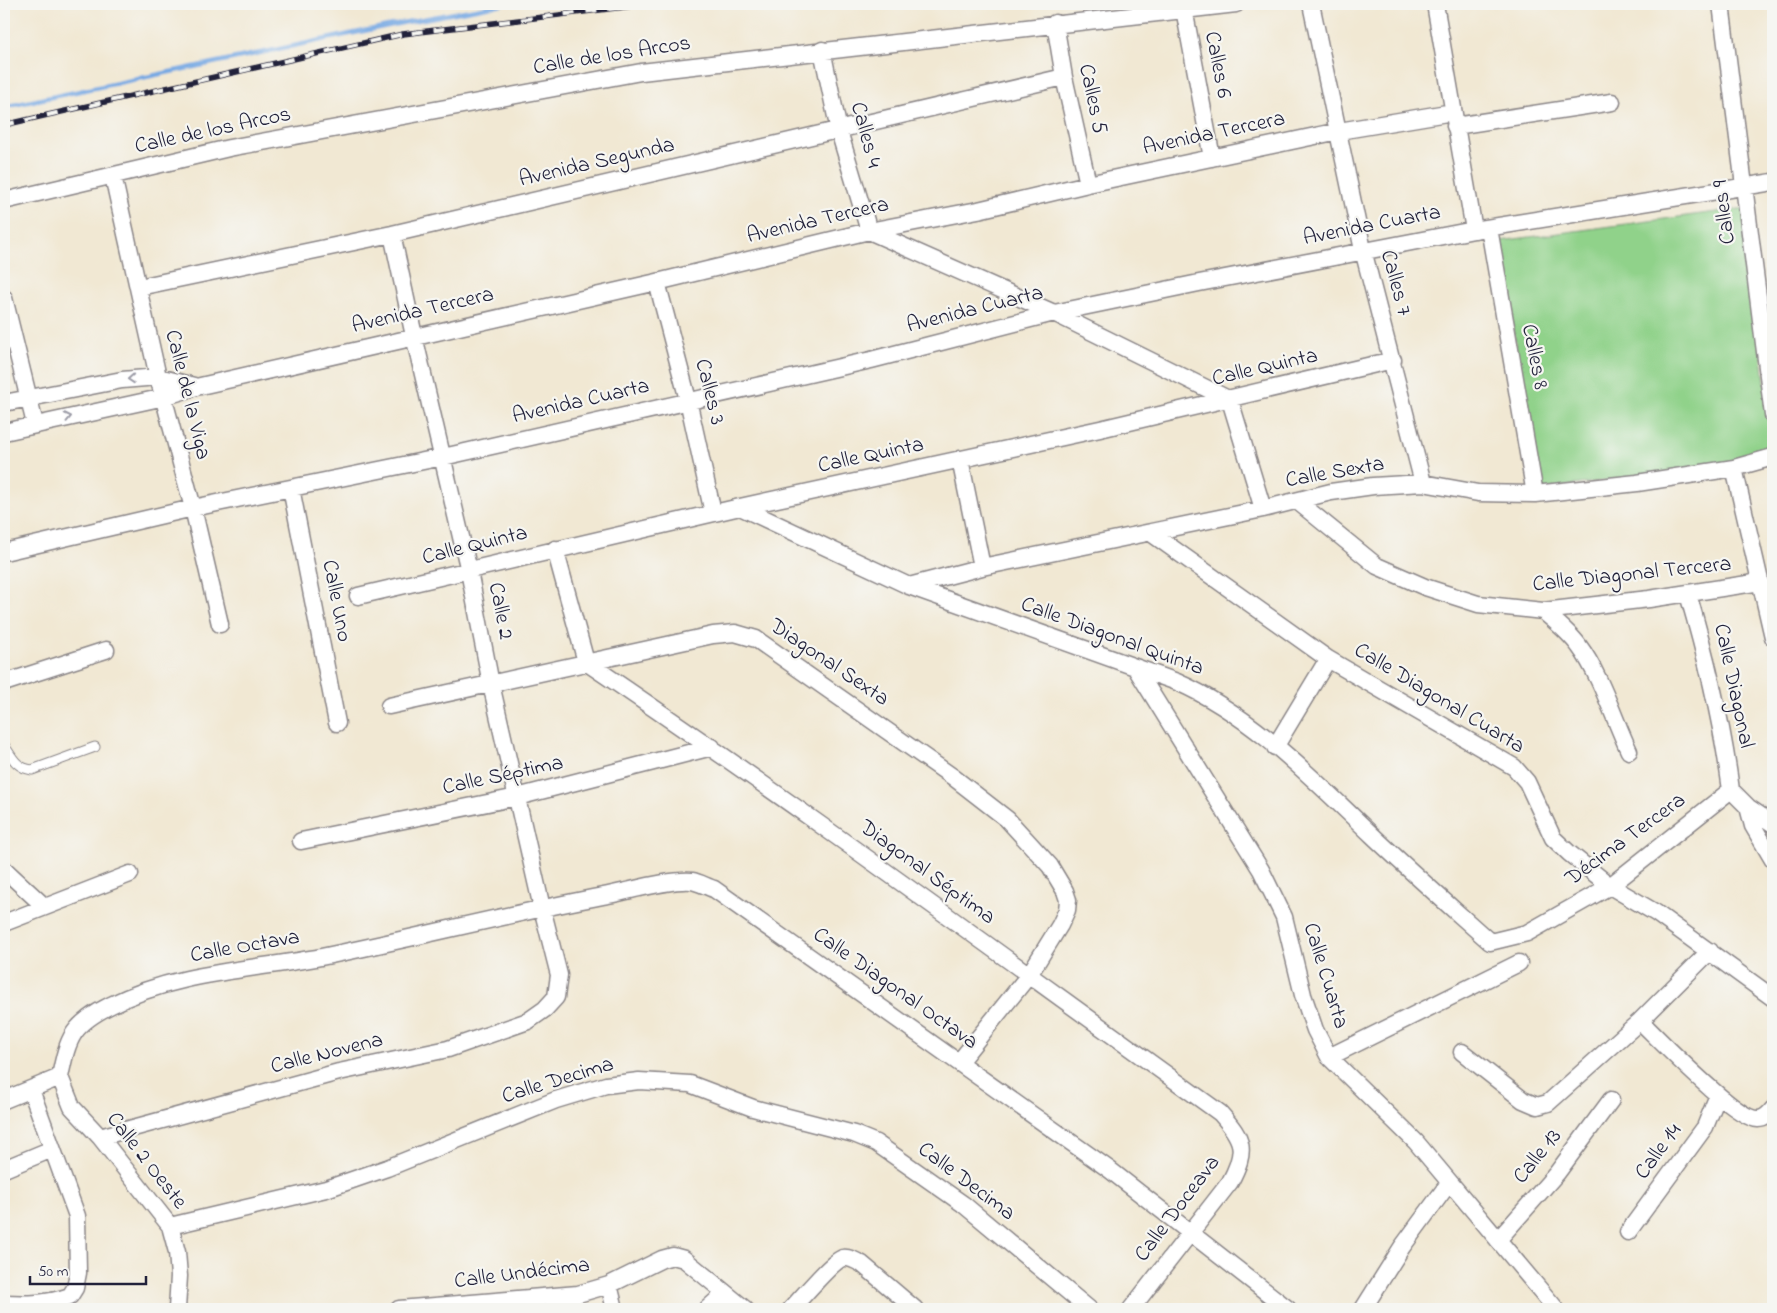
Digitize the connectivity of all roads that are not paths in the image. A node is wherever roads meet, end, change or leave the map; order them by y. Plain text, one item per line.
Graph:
1 (1236, 4) edge
2 (1311, 4) edge
3 (1436, 4) edge
4 (1721, 4) edge
5 (1184, 9) junction
6 (1055, 23) junction
7 (822, 50) junction
8 (1064, 77) junction
9 (1612, 102) dead end
10 (1454, 119) junction
11 (839, 131) junction
12 (1339, 131) junction
13 (1212, 158) junction
14 (113, 176) junction
15 (1773, 182) edge
16 (1088, 184) junction
17 (1745, 186) junction
18 (4, 201) edge
19 (1482, 229) junction
20 (868, 231) junction
21 (392, 234) junction
22 (1363, 250) junction
23 (657, 282) junction
24 (139, 288) junction
25 (4, 298) edge
26 (1054, 313) junction
27 (414, 336) junction
28 (1393, 360) junction
29 (158, 378) junction
30 (196, 387) junction
31 (29, 397) junction
32 (164, 397) junction
33 (688, 400) junction
34 (1230, 400) junction
35 (4, 403) edge
36 (1773, 415) edge
37 (35, 424) junction
38 (4, 432) edge
39 (443, 457) junction
40 (1773, 458) edge
41 (960, 459) junction
42 (1734, 468) junction
43 (1423, 483) junction
44 (291, 488) junction
45 (1535, 494) junction
46 (1297, 501) junction
47 (740, 507) junction
48 (193, 508) junction
49 (1263, 509) junction
50 (713, 514) junction
51 (1151, 533) junction
52 (555, 549) junction
53 (4, 552) edge
54 (982, 567) junction
55 (469, 571) junction
56 (1762, 582) junction
57 (909, 586) junction
58 (1688, 594) junction
59 (358, 596) dead end
60 (1543, 611) junction
61 (220, 624) dead end
62 (1773, 638) edge
63 (106, 650) dead end
64 (1328, 659) junction
65 (586, 662) junction
66 (1135, 667) junction
67 (4, 683) edge
68 (492, 684) junction
69 (389, 706) dead end
70 (337, 723) dead end
71 (4, 745) edge
72 (95, 747) dead end
73 (712, 747) junction
74 (1275, 747) junction
75 (1629, 751) dead end
76 (1730, 790) junction
77 (517, 797) junction
78 (1748, 807) junction
79 (1773, 824) edge
80 (301, 841) dead end
81 (1773, 860) edge
82 (4, 869) edge
83 (130, 874) dead end
84 (1610, 886) junction
85 (46, 907) junction
86 (542, 908) junction
87 (4, 923) edge
88 (1490, 942) joint
89 (1710, 951) junction
90 (1518, 963) dead end
91 (1029, 975) junction
92 (556, 997) joint
93 (1773, 998) edge
94 (1640, 1021) junction
95 (1462, 1052) dead end
96 (1328, 1057) junction
97 (959, 1062) junction
98 (60, 1077) junction
99 (31, 1090) junction
100 (1718, 1095) junction
101 (4, 1100) edge
102 (1611, 1100) dead end
103 (1773, 1109) edge
104 (1235, 1130) joint
105 (100, 1137) junction
106 (52, 1149) junction
107 (4, 1169) edge
108 (1450, 1183) junction
109 (170, 1226) junction
110 (1628, 1232) dead end
111 (1190, 1233) junction
112 (1498, 1240) junction
113 (609, 1285) junction
114 (725, 1293) junction
115 (4, 1303) edge
116 (177, 1309) edge
117 (399, 1309) edge
118 (615, 1309) edge
119 (707, 1309) edge
120 (745, 1309) edge
121 (791, 1309) edge
122 (915, 1309) edge
123 (1089, 1309) edge
124 (1131, 1309) edge
125 (1288, 1309) edge
126 (1363, 1309) edge
127 (1556, 1309) edge

1 - 5 street, Calle de los Arcos
2 - 12 street, Calles 7
3 - 10 street, Calles 8
4 - 17 street, Calles 9
5 - 6 street, Calle de los Arcos
5 - 13 street, Calles 6
6 - 7 street, Calle de los Arcos
6 - 8 street, Calles 5
7 - 11 street, Calles 4
7 - 14 street, Calle de los Arcos
8 - 11 street, Avenida Segunda
8 - 16 street, Calles 5
9 - 10 street, Avenida Tercera
10 - 12 street, Avenida Tercera
10 - 19 street, Calles 8
11 - 20 street, Calles 4
11 - 21 street, Avenida Segunda
12 - 13 street, Avenida Tercera
12 - 22 street, Calles 7
13 - 16 street, Avenida Tercera
14 - 18 street, Calle de los Arcos
14 - 24 street, Calle de la Viga
15 - 17 street, Avenida Cuarta
16 - 20 street, Avenida Tercera
17 - 19 street, Avenida Cuarta
17 - 36 street, Calles 9
19 - 22 street, Avenida Cuarta
19 - 45 street, Calles 8
20 - 23 street, Avenida Tercera
20 - 26 street
21 - 24 street, Avenida Segunda
21 - 27 street, Calle 2
22 - 26 street, Avenida Cuarta
22 - 28 street, Calles 7
23 - 27 street, Avenida Tercera
23 - 33 street, Calles 3
24 - 29 street, Calle de la Viga
25 - 31 street
26 - 33 street, Avenida Cuarta
26 - 34 street
27 - 30 street, Avenida Tercera
27 - 39 street, Calle 2
28 - 34 street, Calle Quinta
28 - 43 street, Calles 7
29 - 30 street
29 -> 31 street
29 - 32 street, Calle de la Viga
30 - 32 street, Avenida Tercera
31 - 35 street
31 - 37 street
37 -> 32 street, Avenida Tercera
32 - 48 street, Calle de la Viga
33 - 39 street, Avenida Cuarta
33 - 50 street, Calles 3
34 - 41 street, Calle Quinta
34 - 49 street
37 - 38 street, Avenida Tercera
39 - 44 street, Avenida Cuarta
39 - 55 street, Calle 2
40 - 42 street, Calle Sexta
41 - 47 street, Calle Quinta
41 - 54 street
42 - 45 street, Calle Sexta
42 - 56 street
43 - 45 street, Calle Sexta
43 - 46 street, Calle Sexta
44 - 48 street, Avenida Cuarta
44 - 70 street, Calle Uno
46 - 49 street, Calle Sexta
46 - 60 street, Calle Diagonal Tercera
47 - 50 street, Calle Quinta
47 - 57 street, Calle Diagonal Quinta
48 - 53 street, Avenida Cuarta
48 - 61 street, Calle de la Viga
49 - 51 street, Calle Sexta
50 - 52 street, Calle Quinta
51 - 54 street, Calle Sexta
51 - 64 street, Calle Diagonal Cuarta
52 - 55 street, Calle Quinta
52 - 65 street
54 - 57 street, Calle Sexta
55 - 59 street, Calle Quinta
55 - 68 street, Calle 2
56 - 58 street, Calle Diagonal Tercera
56 - 62 street
57 - 66 street, Calle Diagonal Quinta
58 - 60 street, Calle Diagonal Tercera
58 - 76 street, Calle Diagonal
60 - 75 street
63 - 67 street
64 - 74 street
64 - 84 street, Calle Diagonal Cuarta
65 - 68 street, Diagonal Sexta
65 - 73 street, Diagonal Séptima
65 - 91 street, Diagonal Sexta
66 - 74 street, Calle Diagonal Quinta
66 - 96 street, Calle Cuarta
68 - 69 street, Diagonal Sexta
68 - 77 street, Calle 2
71 - 72 lane
73 - 77 street, Calle Séptima
73 - 91 street, Diagonal Séptima
74 - 88 street, Calle Diagonal Quinta
76 - 78 street
76 - 84 street, Décima Tercera
77 - 80 street, Calle Séptima
77 - 86 street, Calle 2
78 - 79 street
78 - 81 street
82 - 85 street
83 - 85 street
84 - 88 street, Décima Tercera
84 - 89 street, Calle Diagonal Cuarta
85 - 87 street
86 - 92 street, Calle 2
86 - 97 street, Calle Diagonal Octava
86 - 98 street, Calle Octava
89 - 93 street, Calle Diagonal Cuarta
89 - 94 street
90 - 96 street
91 - 97 street, Diagonal Sexta
91 - 104 street, Diagonal Séptima
92 - 105 street, Calle Novena
94 - 95 street
94 - 100 street
96 - 108 street, Calle Cuarta
97 - 111 street, Calle Diagonal Octava
98 - 99 street
98 - 105 street, Calle 2 Oeste
99 - 101 street
99 - 106 street
100 - 103 street
100 - 110 street, Calle 14
102 - 112 street, Calle 13
104 - 111 street, Calle Doceava
105 - 109 street, Calle 2 Oeste
106 - 107 street
106 - 115 street
108 - 112 street, Calle Cuarta
108 - 126 street
109 - 116 street, Calle 2 Oeste
109 - 123 street, Calle Decima
111 - 124 street, Calle Doceava
111 - 125 street, Calle Diagonal Octava
112 - 127 street, Calle Cuarta
113 - 114 street, Calle Undécima
113 - 117 street, Calle Undécima
113 - 118 street
114 - 119 street
114 - 120 street, Calle Undécima
121 - 122 street

